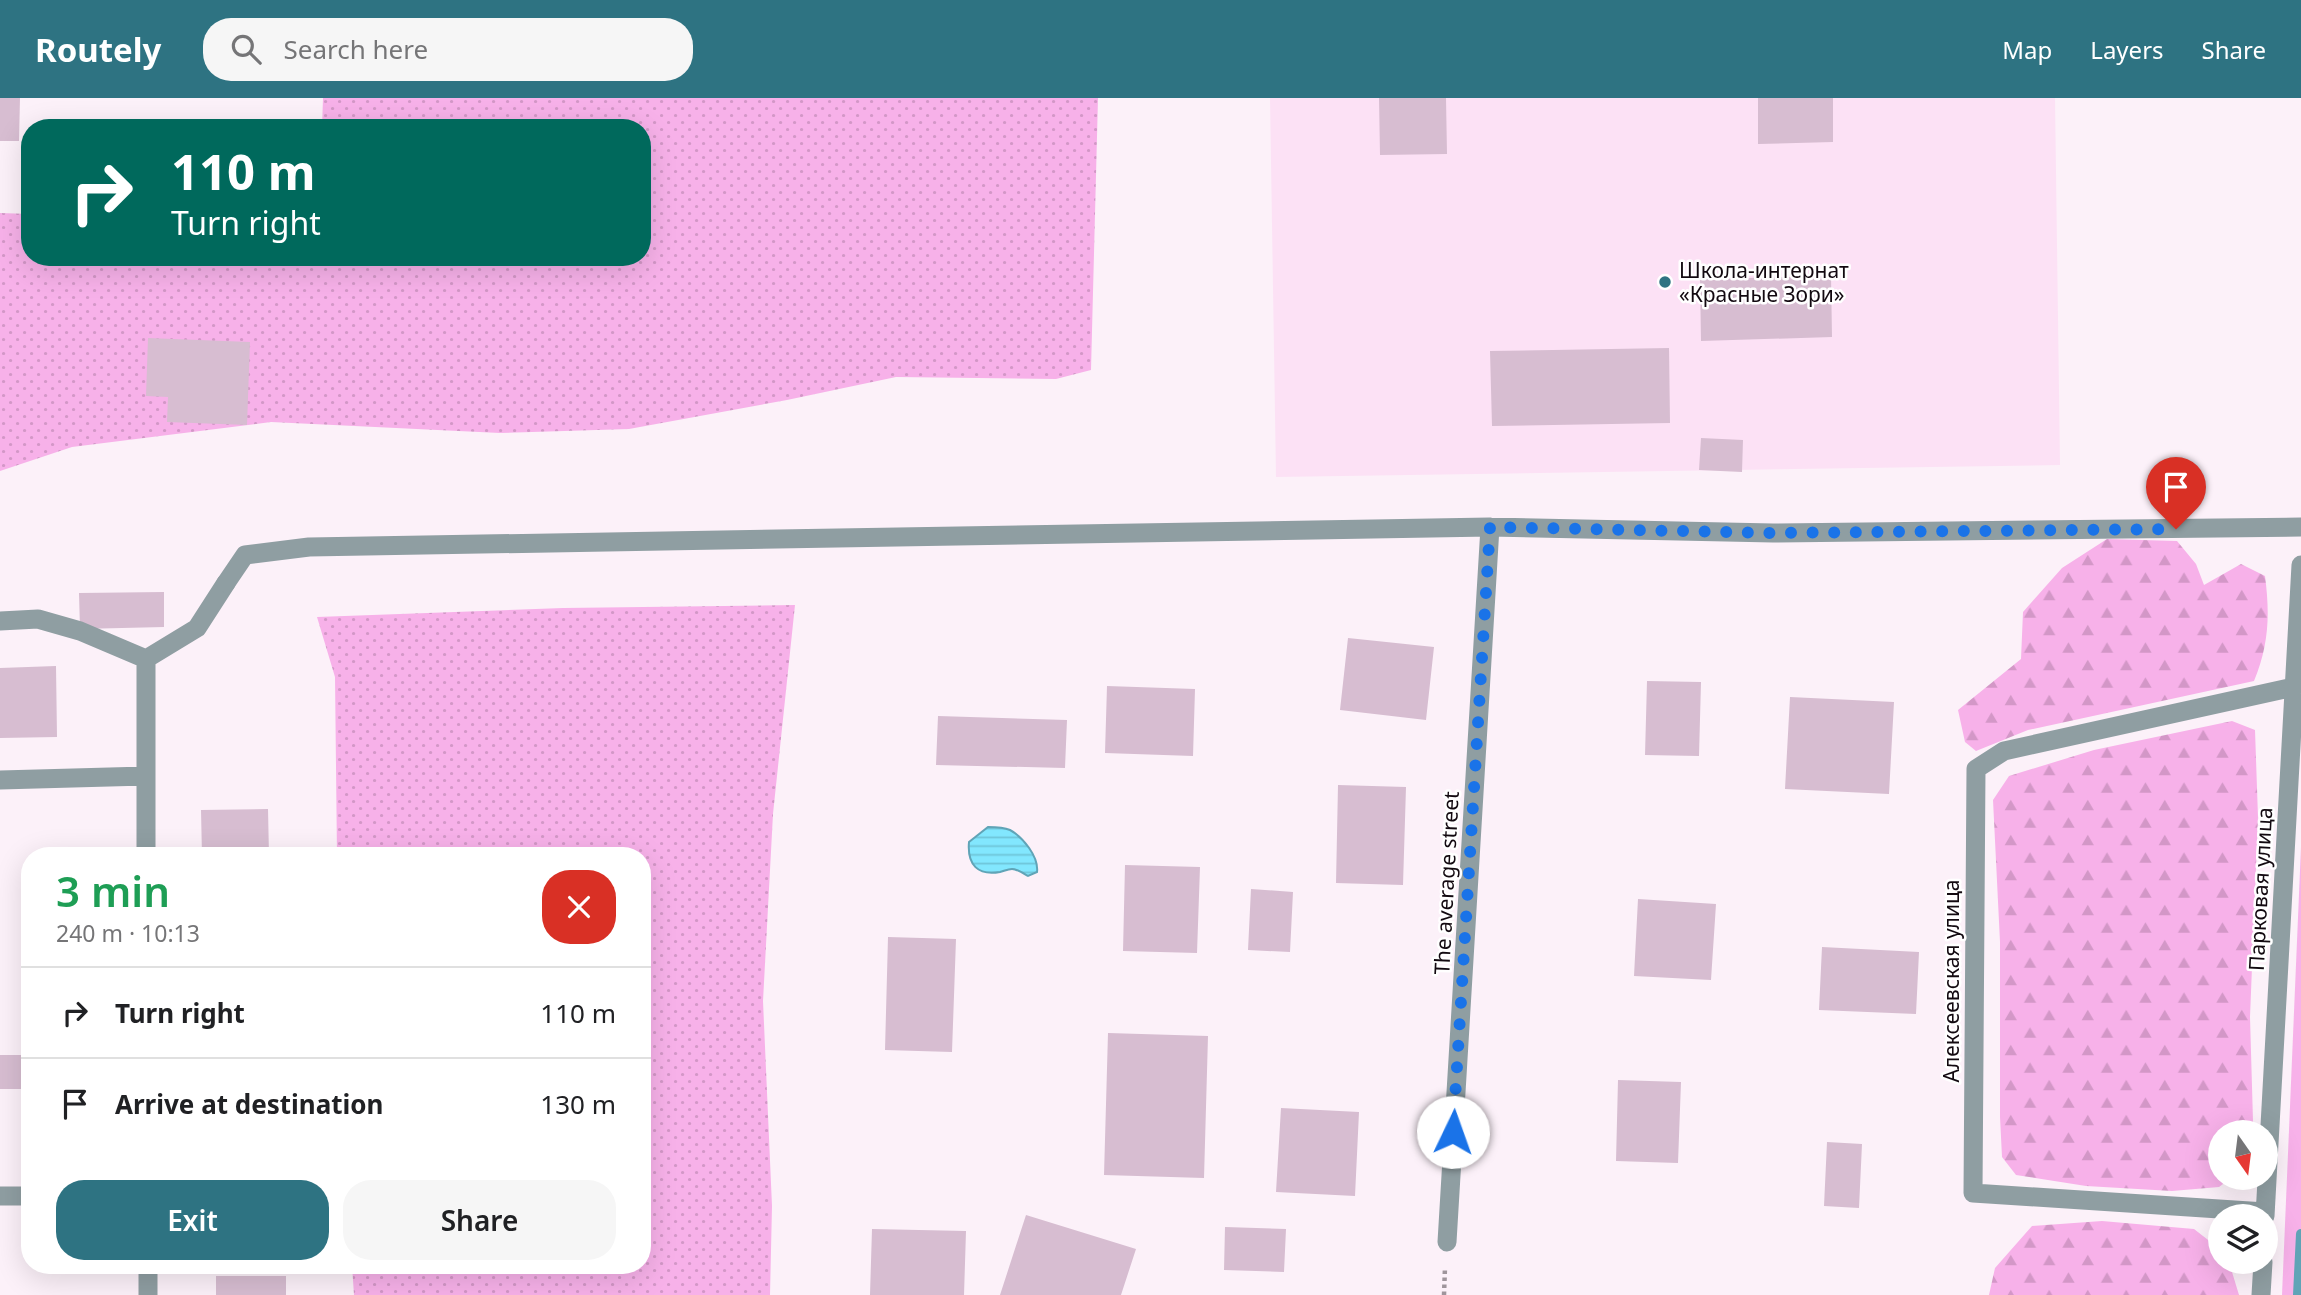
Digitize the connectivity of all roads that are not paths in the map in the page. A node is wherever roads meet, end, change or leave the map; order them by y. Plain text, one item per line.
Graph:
1 (1490, 527) junction
2 (2301, 527) edge
3 (2301, 565) edge
4 (0, 621) edge
5 (146, 659) junction
6 (2294, 687) junction
7 (146, 776) junction
8 (0, 780) edge
9 (146, 847) edge
10 (0, 1196) edge
11 (21, 1196) edge
12 (2266, 1204) edge
13 (2208, 1210) edge
14 (1447, 1242) dead end
15 (148, 1274) edge
16 (2262, 1274) edge
17 (148, 1295) edge
18 (2261, 1295) edge

1 - 2 street
1 - 5 street
1 - 14 street, The average street
3 - 6 street, Парковая улица
4 - 5 street
5 - 7 street
6 - 12 street, Парковая улица
6 - 13 street, Алексеевская улица
7 - 8 street
7 - 9 street
10 - 11 street
15 - 17 street
16 - 18 street

